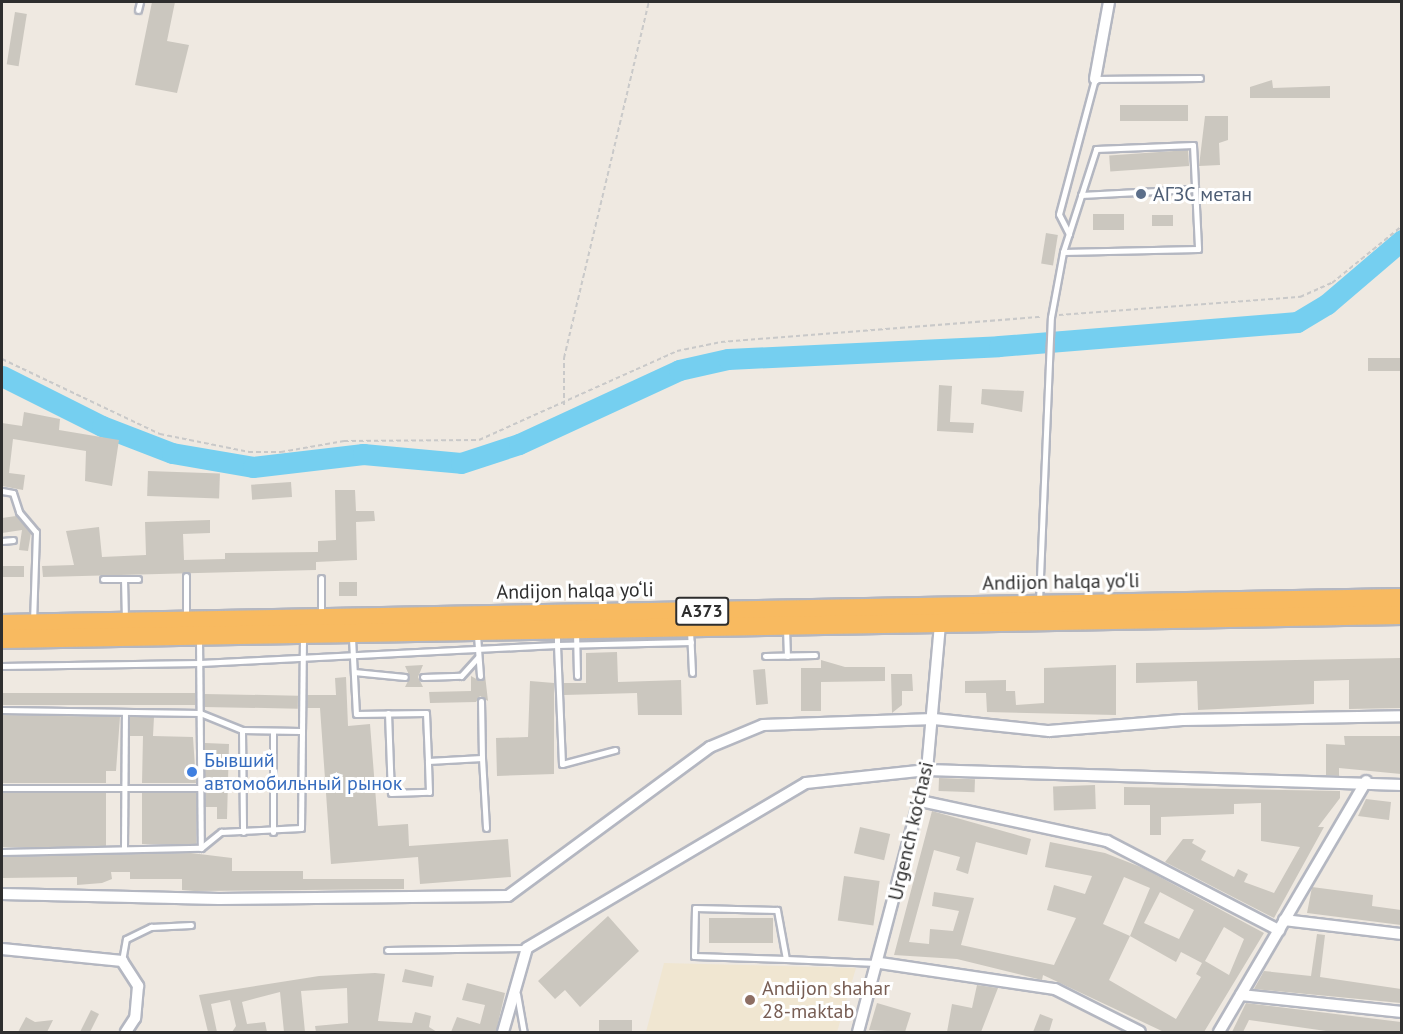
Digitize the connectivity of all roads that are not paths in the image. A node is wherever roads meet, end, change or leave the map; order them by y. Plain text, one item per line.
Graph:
1 (140, 2) edge
2 (1109, 2) edge
3 (138, 10) dead end
4 (1200, 78) dead end
5 (1095, 80) junction
6 (1195, 189) junction
7 (1081, 195) junction
8 (1069, 234) junction
9 (1063, 252) junction
10 (2, 491) edge
11 (13, 540) dead end
12 (2, 541) edge
13 (186, 576) dead end
14 (321, 578) dead end
15 (102, 579) dead end
16 (124, 579) junction
17 (138, 579) dead end
18 (1401, 598) edge
19 (1038, 605) junction
20 (1401, 615) edge
21 (321, 617) junction
22 (186, 620) junction
23 (125, 621) junction
24 (33, 623) junction
25 (2, 624) edge
26 (940, 624) junction
27 (786, 626) junction
28 (351, 633) junction
29 (304, 634) junction
30 (691, 635) junction
31 (199, 636) junction
32 (557, 637) junction
33 (576, 637) junction
34 (2, 639) edge
35 (477, 640) junction
36 (352, 651) junction
37 (815, 655) dead end
38 (787, 656) junction
39 (302, 657) junction
40 (478, 657) junction
41 (765, 657) dead end
42 (200, 663) junction
43 (2, 666) edge
44 (354, 672) junction
45 (692, 673) dead end
46 (480, 675) dead end
47 (577, 676) dead end
48 (405, 677) dead end
49 (423, 677) dead end
50 (481, 701) dead end
51 (2, 710) edge
52 (125, 712) junction
53 (200, 713) junction
54 (388, 713) junction
55 (1401, 716) edge
56 (934, 718) junction
57 (242, 730) junction
58 (273, 730) junction
59 (300, 731) junction
60 (615, 750) dead end
61 (482, 758) junction
62 (428, 761) junction
63 (927, 770) junction
64 (1366, 781) junction
65 (1401, 785) edge
66 (2, 788) edge
67 (124, 788) junction
68 (200, 788) junction
69 (920, 801) junction
70 (486, 828) dead end
71 (243, 832) junction
72 (273, 832) junction
73 (201, 848) junction
74 (124, 849) junction
75 (2, 852) edge
76 (2, 894) edge
77 (191, 925) dead end
78 (1282, 925) junction
79 (1401, 934) edge
80 (527, 948) junction
81 (2, 950) edge
82 (387, 950) dead end
83 (786, 959) junction
84 (122, 961) junction
85 (880, 963) junction
86 (516, 990) junction
87 (1241, 995) junction
88 (1401, 1012) edge
89 (126, 1032) edge
90 (503, 1032) edge
91 (524, 1032) edge
92 (858, 1032) edge
93 (1140, 1032) edge
94 (1219, 1032) edge

1 - 3 lane
2 - 5 street
4 - 5 lane
5 - 8 lane
6 - 7 lane
6 - 7 lane
6 - 9 lane
7 - 8 lane
8 - 9 lane
9 - 19 lane
10 - 24 lane
11 - 12 lane
13 - 22 lane
14 - 21 lane
15 - 16 lane
16 - 17 lane
16 - 23 lane
18 - 19 highway, Andijon halqa yo‘li / A373
19 - 21 highway, Andijon halqa yo‘li / A373
20 - 26 highway, Andijon halqa yo‘li / A373
21 - 22 highway, Andijon halqa yo‘li / A373
22 - 23 highway, Andijon halqa yo‘li / A373
23 - 24 highway, Andijon halqa yo‘li / A373
24 - 25 highway, Andijon halqa yo‘li / A373
26 - 27 highway, Andijon halqa yo‘li / A373
26 - 56 street, Urgench ko'chasi
27 - 30 highway, Andijon halqa yo‘li / A373
27 - 38 lane
28 - 29 highway, Andijon halqa yo‘li / A373
28 - 35 highway, Andijon halqa yo‘li / A373
28 - 36 lane
29 - 31 highway, Andijon halqa yo‘li / A373
29 - 39 lane
30 - 33 highway, Andijon halqa yo‘li / A373
30 - 45 lane
31 - 34 highway, Andijon halqa yo‘li / A373
31 - 42 lane
32 - 33 highway, Andijon halqa yo‘li / A373
32 - 35 highway, Andijon halqa yo‘li / A373
32 - 60 lane
33 - 47 lane
35 - 36 lane
35 - 40 lane
36 - 39 lane
36 - 44 lane
37 - 38 lane
38 - 41 lane
39 - 42 lane
39 - 59 lane
40 - 46 lane
40 - 49 lane
42 - 43 lane
42 - 53 lane
44 - 48 lane
44 - 54 lane
50 - 61 lane
51 - 52 lane
52 - 53 lane
52 - 67 lane
53 - 57 lane
53 - 68 lane
54 - 62 lane
54 - 62 lane
55 - 56 street
56 - 63 street, Urgench ko'chasi
56 - 76 street
57 - 58 lane
57 - 71 lane
58 - 59 lane
58 - 72 lane
59 - 72 lane
61 - 62 lane
61 - 70 lane
63 - 64 street
63 - 69 street, Urgench ko'chasi
63 - 80 street
64 - 65 street
64 - 78 street
66 - 67 lane
67 - 68 lane
67 - 74 lane
68 - 73 lane
69 - 78 street
69 - 85 street, Urgench ko'chasi
71 - 72 lane
71 - 73 lane
73 - 74 lane
74 - 75 lane
77 - 84 lane
78 - 79 street
78 - 87 street
80 - 82 lane
80 - 86 street
81 - 84 street
83 - 83 lane
83 - 85 lane
84 - 89 street
85 - 92 street, Urgench ko'chasi
85 - 93 street
86 - 90 street
86 - 91 lane
87 - 88 street
87 - 94 street

